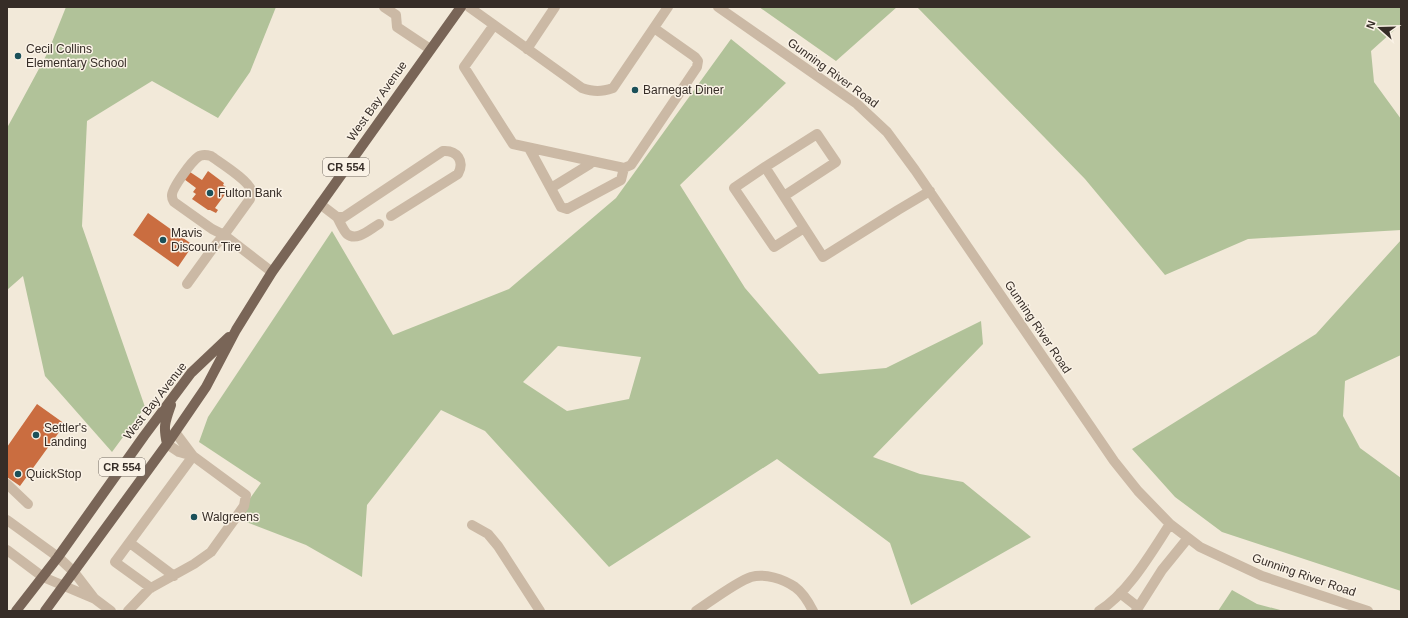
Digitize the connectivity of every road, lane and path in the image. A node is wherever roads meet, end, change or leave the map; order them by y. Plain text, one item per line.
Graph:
1 (384, 7) edge
2 (461, 7) edge
3 (469, 7) edge
4 (555, 7) edge
5 (668, 7) edge
6 (718, 7) edge
7 (494, 25) junction
8 (654, 28) junction
9 (527, 48) junction
10 (430, 49) junction
11 (529, 148) junction
12 (591, 161) junction
13 (765, 167) junction
14 (624, 168) junction
15 (550, 188) junction
16 (930, 191) junction
17 (784, 196) junction
18 (320, 204) junction
19 (391, 216) dead end
20 (337, 217) junction
21 (379, 224) dead end
22 (804, 228) junction
23 (224, 235) junction
24 (272, 272) junction
25 (187, 284) dead end
26 (236, 330) junction
27 (177, 392) junction
28 (175, 432) junction
29 (167, 444) junction
30 (193, 456) junction
31 (7, 484) edge
32 (7, 494) edge
33 (7, 520) edge
34 (1170, 524) junction
35 (472, 525) dead end
36 (1188, 538) junction
37 (130, 542) junction
38 (7, 550) edge
39 (58, 557) junction
40 (74, 572) junction
41 (174, 576) junction
42 (43, 577) junction
43 (64, 586) junction
44 (151, 588) junction
45 (1120, 593) junction
46 (96, 599) junction
47 (1137, 609) edge
48 (16, 611) edge
49 (45, 611) edge
50 (111, 611) edge
51 (128, 611) edge
52 (540, 611) edge
53 (696, 611) edge
54 (814, 611) edge
55 (1099, 611) edge
56 (1368, 611) edge

1 - 10 street
2 - 10 main road, West Bay Avenue / CR 554
3 - 7 street
4 - 9 street
5 - 8 street
6 - 16 street, Gunning River Road
7 - 9 street
7 - 11 street
8 - 9 street
8 - 14 street
10 - 18 main road, West Bay Avenue / CR 554
11 - 12 street
11 - 15 street
12 - 14 street
12 - 15 street
13 - 17 street
13 - 17 street
13 - 22 street
14 - 15 street
16 - 22 street
16 - 34 street, Gunning River Road
17 - 22 street
18 - 20 street
18 - 24 main road, West Bay Avenue / CR 554
19 - 20 street
20 - 21 street
23 - 23 street
23 - 24 street
23 - 25 street
24 - 26 main road, West Bay Avenue / CR 554
26 - 27 main road, West Bay Avenue / CR 554
26 - 28 main road, West Bay Avenue / CR 554
27 - 29 main road
27 - 39 main road, West Bay Avenue / CR 554
28 - 29 main road, West Bay Avenue / CR 554
28 - 30 street
29 - 30 street
29 - 40 main road, West Bay Avenue / CR 554
30 - 37 street
30 - 41 street
31 - 32 street
33 - 39 street
34 - 36 street, Gunning River Road
34 - 45 street
35 - 52 street
36 - 47 street
36 - 56 street, Gunning River Road
37 - 41 street
37 - 44 street
38 - 42 street
39 - 40 street
39 - 42 main road, West Bay Avenue / CR 554
40 - 43 main road, West Bay Avenue
40 - 46 street
41 - 44 street
42 - 43 street
42 - 48 main road, West Bay Avenue / CR 554
43 - 46 street
43 - 49 main road, West Bay Avenue
44 - 51 street
45 - 47 street
45 - 55 street
46 - 50 street
53 - 54 street

